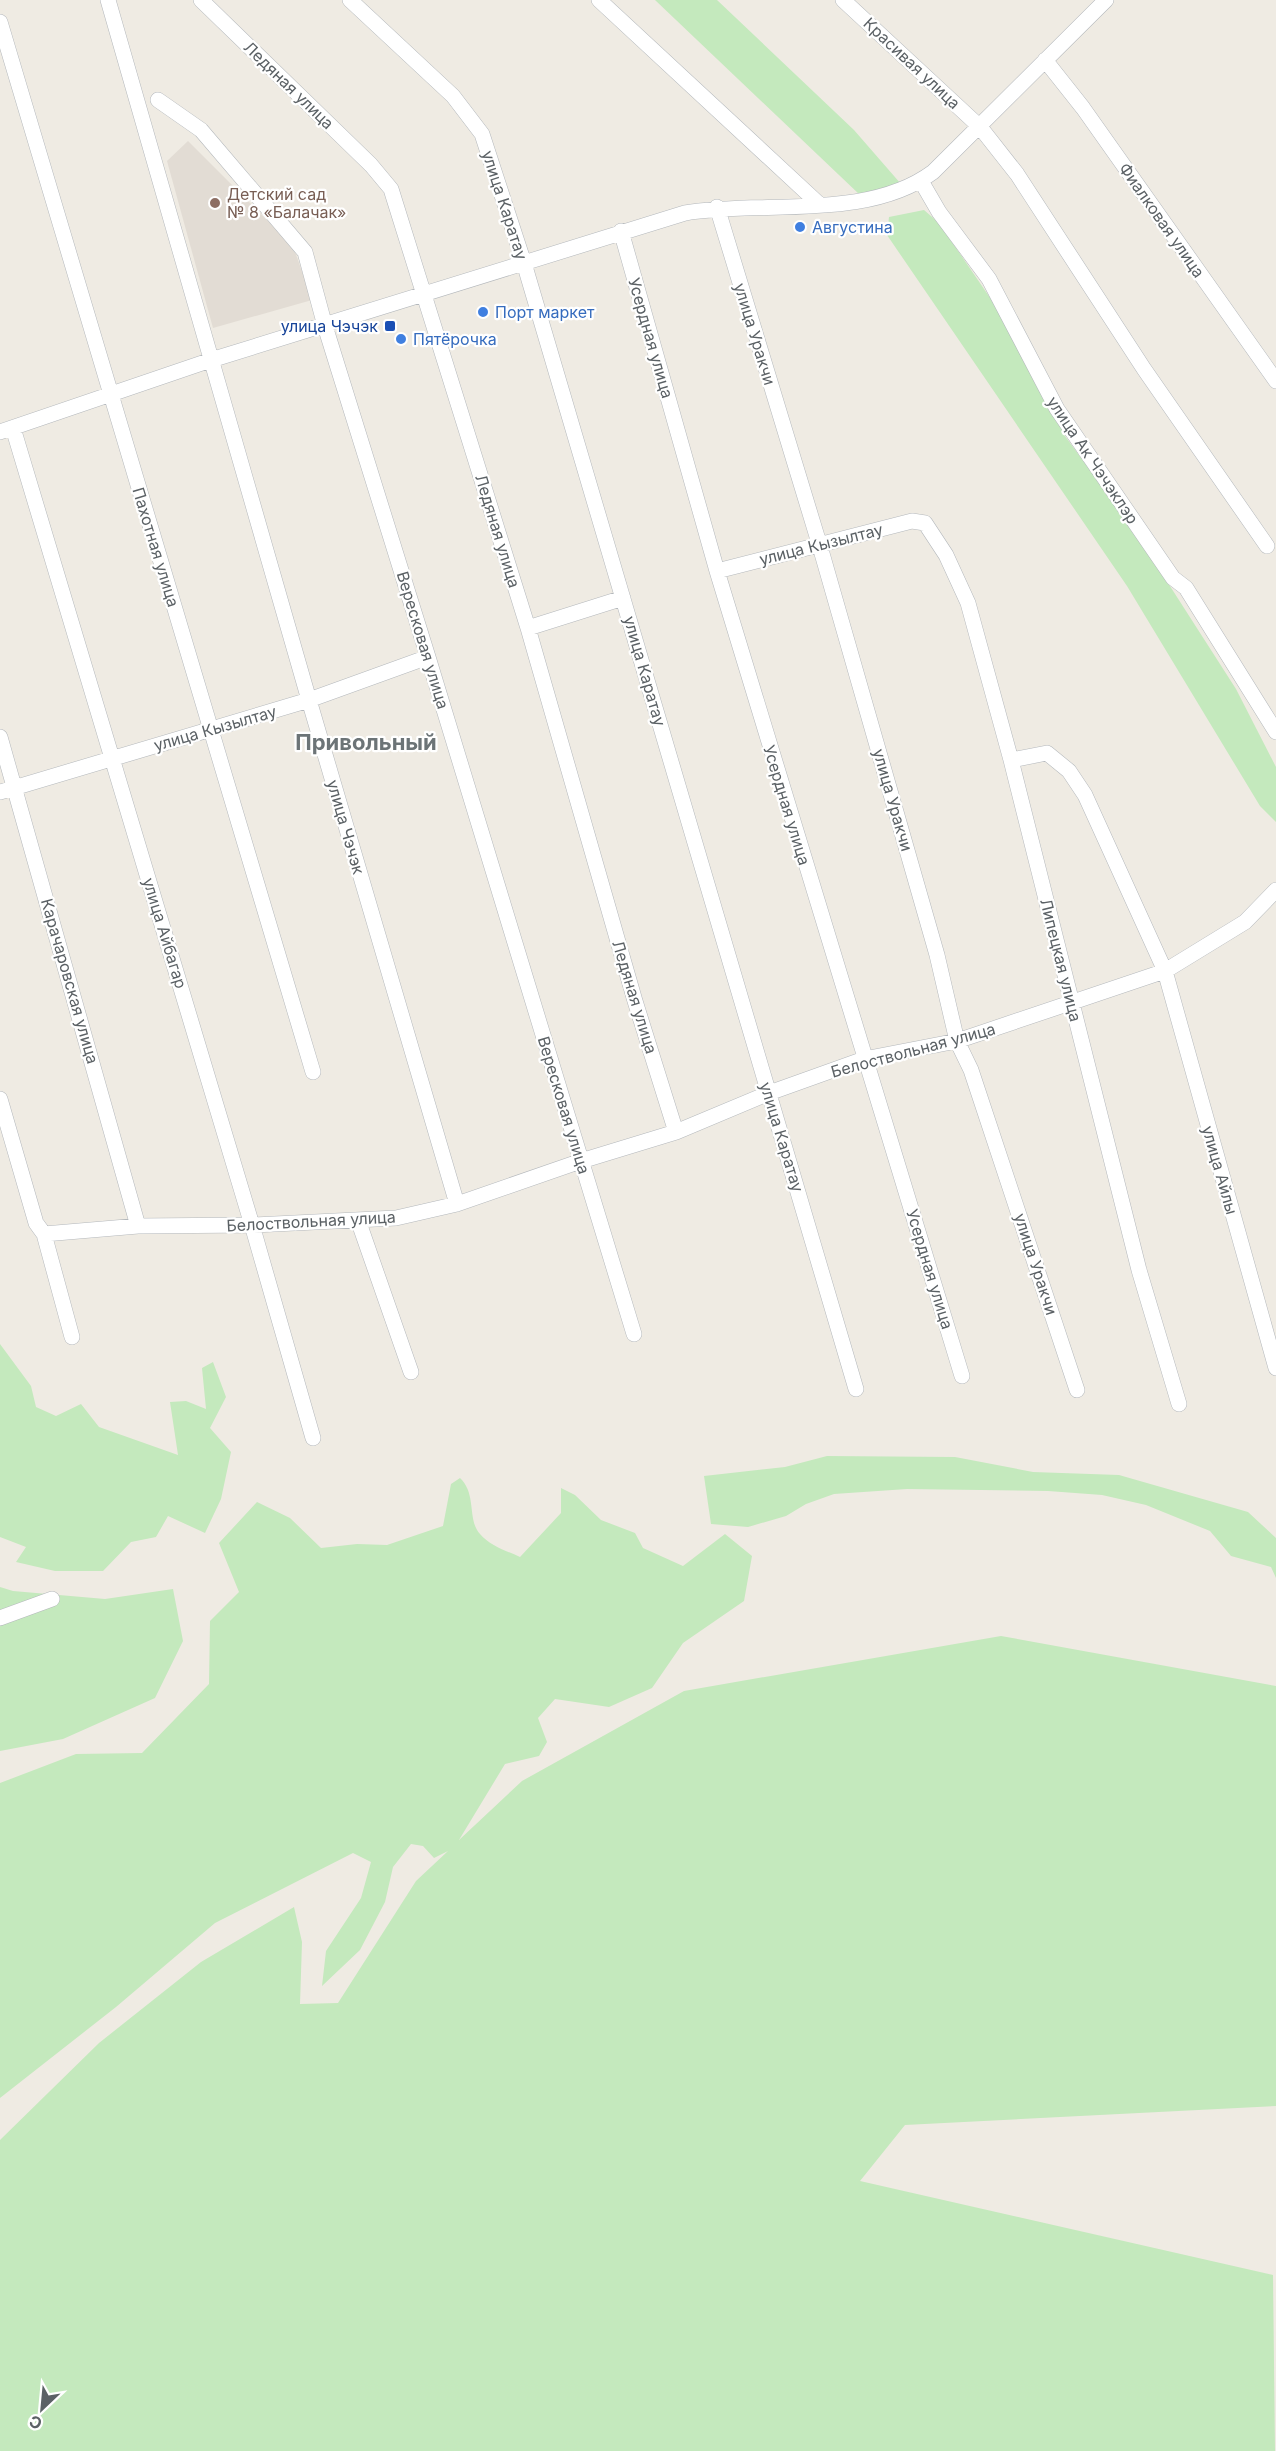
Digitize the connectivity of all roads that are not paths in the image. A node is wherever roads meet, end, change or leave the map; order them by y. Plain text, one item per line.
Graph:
1 (108, 0) edge
2 (201, 0) edge
3 (350, 0) edge
4 (599, 0) edge
5 (843, 0) edge
6 (1096, 3) edge
7 (0, 22) edge
8 (1045, 60) junction
9 (158, 100) dead end
10 (980, 127) junction
11 (921, 182) junction
12 (819, 204) junction
13 (717, 207) junction
14 (621, 231) junction
15 (524, 263) junction
16 (426, 296) junction
17 (325, 326) junction
18 (211, 360) junction
19 (1276, 381) edge
20 (111, 395) junction
21 (7, 430) edge
22 (925, 523) joint
23 (819, 543) junction
24 (1267, 546) dead end
25 (717, 571) junction
26 (623, 598) junction
27 (528, 628) junction
28 (428, 657) junction
29 (309, 700) junction
30 (210, 729) junction
31 (1276, 732) edge
32 (0, 737) edge
33 (112, 757) junction
34 (1011, 760) junction
35 (16, 788) junction
36 (0, 792) edge
37 (1276, 890) edge
38 (1165, 971) junction
39 (1072, 1002) junction
40 (957, 1041) junction
41 (864, 1059) junction
42 (313, 1072) dead end
43 (769, 1093) junction
44 (0, 1099) edge
45 (676, 1132) junction
46 (581, 1161) junction
47 (458, 1204) junction
48 (358, 1220) junction
49 (252, 1225) junction
50 (138, 1226) junction
51 (44, 1234) junction
52 (634, 1334) dead end
53 (72, 1337) dead end
54 (1276, 1368) edge
55 (411, 1372) dead end
56 (962, 1376) dead end
57 (856, 1389) dead end
58 (1077, 1390) dead end
59 (1179, 1404) dead end
60 (313, 1438) dead end
61 (52, 1599) dead end
62 (0, 1618) edge

1 - 18 street, улица Чэчэк
2 - 16 street, Ледяная улица
3 - 15 street, улица Каратау
4 - 12 street
5 - 10 street, Красивая улица
6 - 8 street
7 - 20 street, Пахотная улица
8 - 10 street
8 - 19 street, Фиалковая улица
9 - 17 street, Вересковая улица
10 - 11 street
10 - 24 street
11 - 12 street
11 - 31 street, улица Ак Чэчэклэр
12 - 13 street
13 - 14 street
13 - 23 street, улица Уракчи
14 - 15 street
14 - 25 street, Усердная улица
15 - 16 street
15 - 26 street, улица Каратау
16 - 17 street
16 - 27 street, Ледяная улица
17 - 18 street
17 - 28 street, Вересковая улица
18 - 20 street
18 - 29 street, улица Чэчэк
20 - 21 street
20 - 30 street, Пахотная улица
21 - 33 street, улица Айбагар
22 - 23 street, улица Кызылтау
22 - 34 street, Липецкая улица
23 - 25 street, улица Кызылтау
23 - 40 street, улица Уракчи
25 - 41 street, Усердная улица
26 - 27 street
26 - 43 street, улица Каратау
27 - 45 street, Ледяная улица
28 - 29 street, улица Кызылтау
28 - 46 street, Вересковая улица
29 - 30 street, улица Кызылтау
29 - 47 street, улица Чэчэк
30 - 33 street, улица Кызылтау
30 - 42 street, Пахотная улица
32 - 35 street, Карачаровская улица
33 - 35 street, улица Кызылтау
33 - 49 street, улица Айбагар
34 - 38 street, улица Айлы
34 - 39 street, Липецкая улица
35 - 36 street, улица Кызылтау
35 - 50 street, Карачаровская улица
37 - 38 street, Белоствольная улица
38 - 39 street, Белоствольная улица
38 - 54 street, улица Айлы
39 - 40 street, Белоствольная улица
39 - 59 street, Липецкая улица
40 - 41 street, Белоствольная улица
40 - 58 street, улица Уракчи
41 - 43 street, Белоствольная улица
41 - 56 street, Усердная улица
43 - 45 street, Белоствольная улица
43 - 57 street, улица Каратау
44 - 51 street
45 - 46 street, Белоствольная улица
46 - 47 street, Белоствольная улица
46 - 52 street, Вересковая улица
47 - 48 street, Белоствольная улица
48 - 49 street, Белоствольная улица
48 - 55 street
49 - 50 street, Белоствольная улица
49 - 60 street, улица Айбагар
50 - 51 street, Белоствольная улица
51 - 53 street
61 - 62 street

